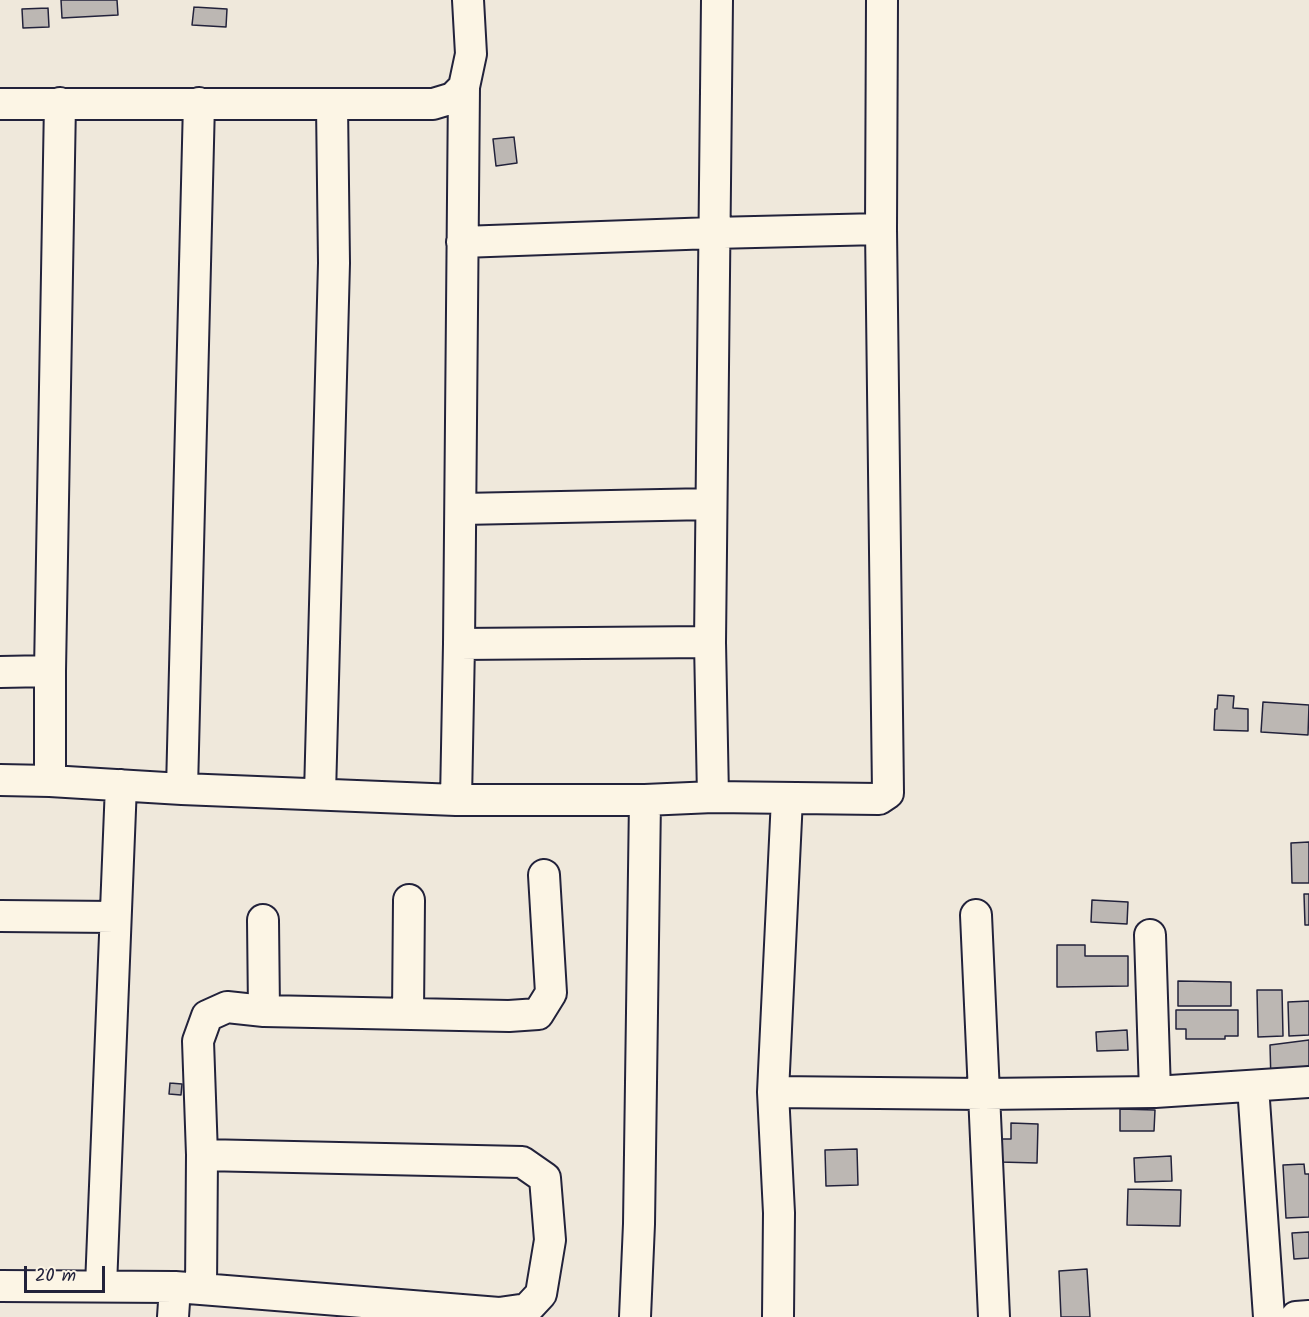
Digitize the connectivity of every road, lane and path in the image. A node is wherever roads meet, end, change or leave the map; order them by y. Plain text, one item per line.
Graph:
1 (468, 0) edge
2 (717, 0) edge
3 (882, 0) edge
4 (464, 87) junction
5 (60, 103) junction
6 (200, 103) junction
7 (0, 104) edge
8 (332, 105) junction
9 (881, 229) junction
10 (713, 233) junction
11 (462, 242) junction
12 (711, 504) junction
13 (460, 509) junction
14 (710, 642) junction
15 (459, 644) junction
16 (50, 671) junction
17 (0, 672) edge
18 (0, 780) edge
19 (50, 781) junction
20 (121, 785) junction
21 (182, 789) junction
22 (320, 795) junction
23 (713, 796) junction
24 (787, 798) junction
25 (456, 800) junction
26 (645, 800) junction
27 (544, 875) dead end
28 (409, 900) dead end
29 (976, 915) dead end
30 (0, 916) edge
31 (116, 917) junction
32 (263, 920) dead end
33 (1150, 935) dead end
34 (264, 1011) junction
35 (408, 1014) junction
36 (1309, 1082) edge
37 (1253, 1086) junction
38 (773, 1092) junction
39 (1155, 1092) junction
40 (984, 1094) junction
41 (202, 1155) junction
42 (0, 1286) edge
43 (102, 1286) junction
44 (188, 1288) junction
45 (1309, 1316) edge
46 (173, 1317) edge
47 (635, 1317) edge
48 (778, 1317) edge
49 (994, 1317) edge
50 (1269, 1317) edge
51 (1296, 1317) edge

1 - 4 street
2 - 10 street
3 - 9 street
4 - 8 street
4 - 11 street
5 - 6 street
5 - 7 street
5 - 16 street
6 - 8 street
6 - 21 street
8 - 22 street
9 - 10 street
9 - 24 street
10 - 11 street
10 - 12 street
11 - 13 street
12 - 13 street
12 - 14 street
13 - 15 street
14 - 15 street
14 - 23 street
15 - 25 street
16 - 17 street
16 - 19 street
18 - 19 street
19 - 20 street
20 - 21 street
20 - 31 street
21 - 22 street
22 - 25 street
23 - 24 street
23 - 26 street
24 - 38 street
25 - 26 street
26 - 47 street
27 - 35 street
28 - 35 street
29 - 40 street
30 - 31 street
31 - 43 street
32 - 34 street
33 - 39 street
34 - 35 street
34 - 41 street
36 - 37 street
37 - 39 street
37 - 50 street
38 - 40 street
38 - 48 street
39 - 40 street
40 - 49 street
41 - 44 street
41 - 44 street
42 - 43 street
43 - 44 street
44 - 46 street
45 - 51 street

